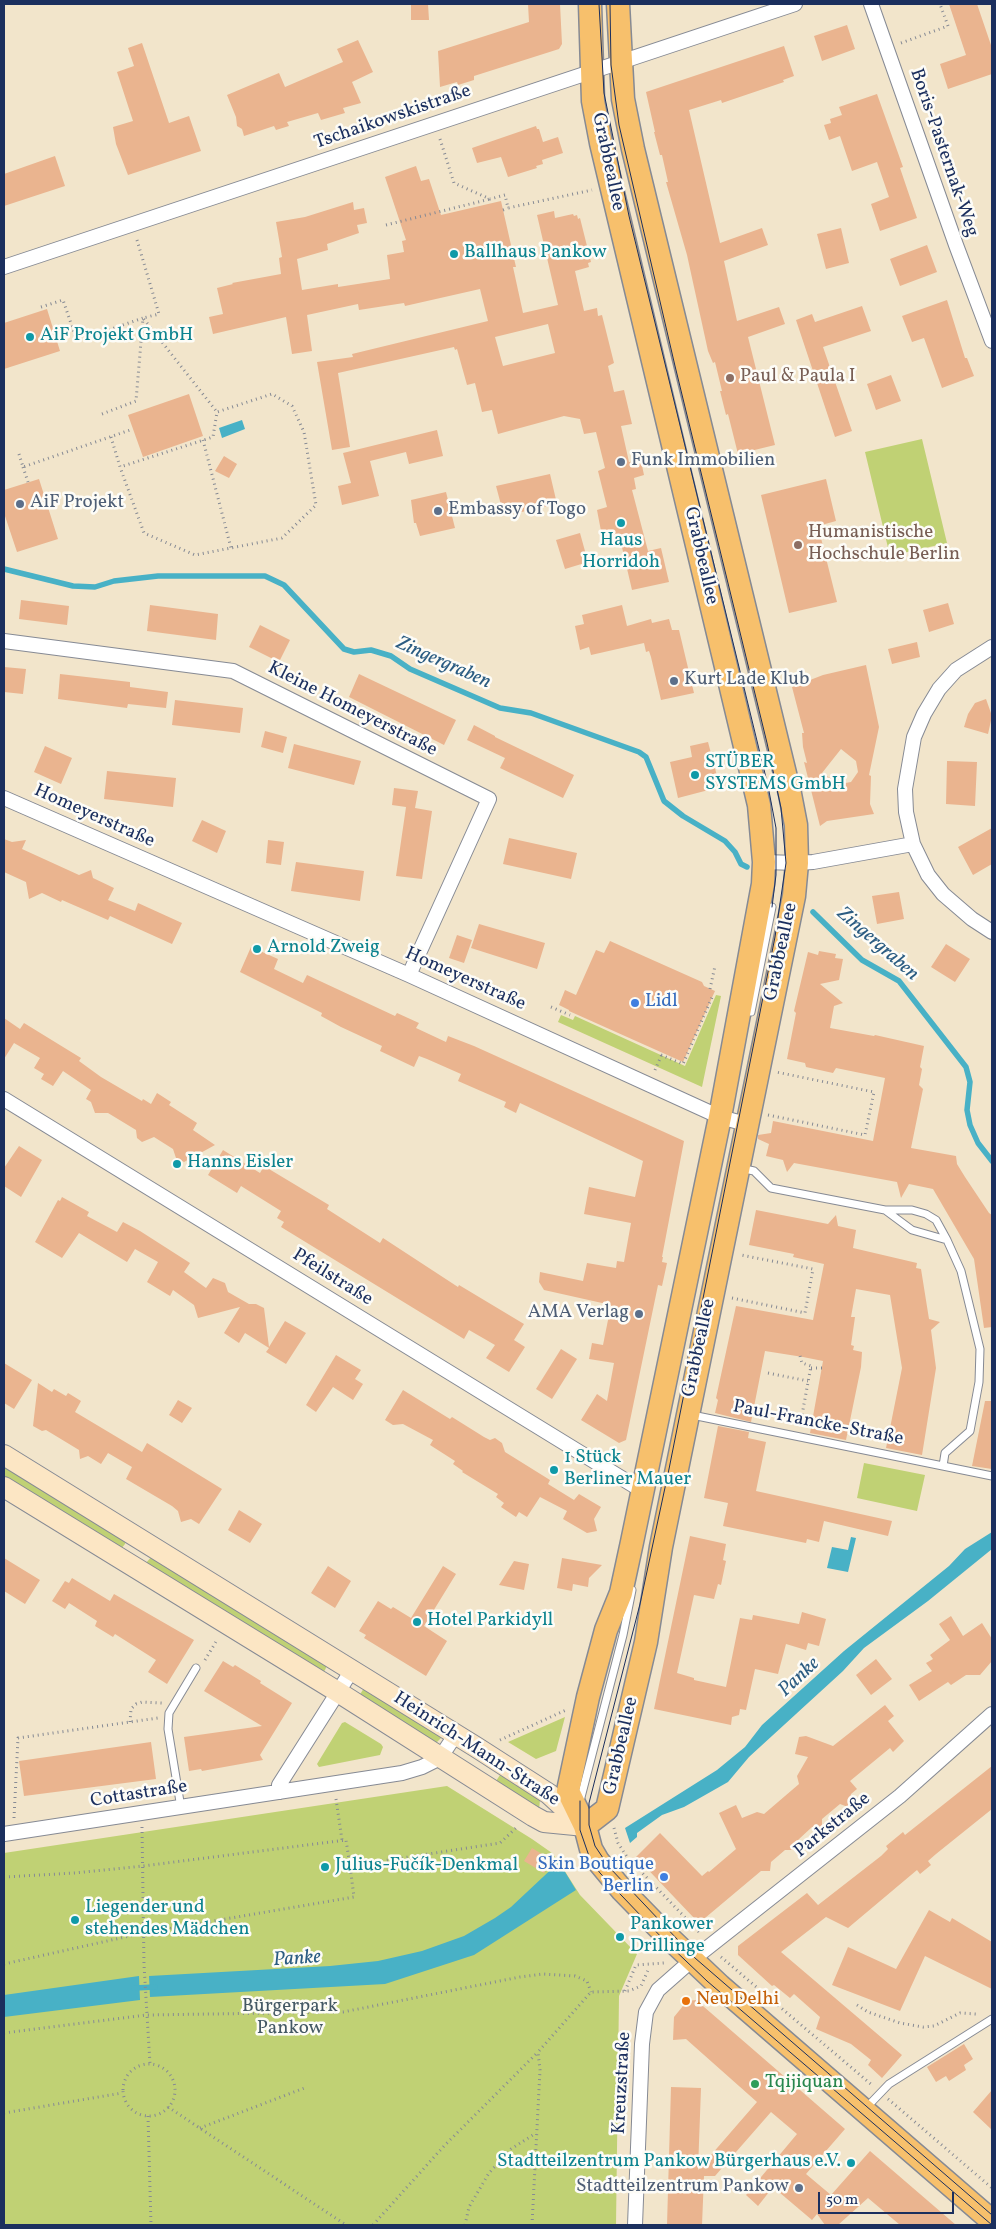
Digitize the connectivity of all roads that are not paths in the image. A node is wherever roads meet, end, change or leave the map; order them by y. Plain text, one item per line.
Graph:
1 (590, 4) edge
2 (618, 4) edge
3 (795, 4) edge
4 (871, 4) edge
5 (620, 62) junction
6 (591, 72) junction
7 (4, 267) edge
8 (992, 342) edge
9 (4, 641) edge
10 (992, 647) edge
11 (4, 798) edge
12 (913, 844) junction
13 (764, 862) junction
14 (797, 863) junction
15 (772, 907) dead end
16 (992, 932) edge
17 (409, 975) junction
18 (748, 1023) dead end
19 (4, 1099) edge
20 (736, 1119) junction
21 (737, 1167) junction
22 (885, 1210) junction
23 (947, 1240) junction
24 (687, 1414) junction
25 (4, 1456) edge
26 (943, 1466) junction
27 (992, 1476) edge
28 (4, 1487) edge
29 (642, 1490) junction
30 (144, 1542) junction
31 (130, 1565) junction
32 (635, 1578) dead end
33 (196, 1668) dead end
34 (352, 1670) junction
35 (338, 1692) junction
36 (992, 1714) edge
37 (456, 1734) junction
38 (440, 1758) junction
39 (280, 1792) junction
40 (580, 1801) dead end
41 (181, 1808) junction
42 (586, 1831) junction
43 (8, 1834) edge
44 (692, 1960) junction
45 (992, 2019) edge
46 (864, 2111) junction
47 (992, 2221) edge
48 (635, 2225) edge

1 - 6 main road, Grabbeallee
2 - 5 main road, Grabbeallee
3 - 5 street, Tschaikowskistraße
4 - 8 street, Boris-Pasternak-Weg
5 - 6 street, Tschaikowskistraße
5 - 14 main road, Grabbeallee
6 - 7 street, Tschaikowskistraße
6 - 13 main road, Grabbeallee
9 - 17 street, Kleine Homeyerstraße
10 - 12 street
11 - 17 street, Homeyerstraße
12 - 14 street
12 - 16 street
13 - 14 street
13 - 20 main road, Grabbeallee
14 - 20 main road, Grabbeallee
15 - 18 lane
17 - 20 street, Homeyerstraße
19 - 29 street, Pfeilstraße
20 - 21 main road, Grabbeallee
20 - 29 main road, Grabbeallee
21 - 22 lane
21 - 24 main road, Grabbeallee
22 - 23 lane
22 - 23 lane
23 - 26 lane
24 - 26 lane, Paul-Francke-Straße
24 - 42 main road, Grabbeallee
25 - 30 main road, Heinrich-Mann-Straße
26 - 27 lane, Paul-Francke-Straße
28 - 31 main road, Heinrich-Mann-Straße
29 - 42 main road, Grabbeallee
30 - 31 street
30 - 34 main road, Heinrich-Mann-Straße
31 - 35 main road, Heinrich-Mann-Straße
32 - 40 lane
33 - 41 lane
34 - 35 street
34 - 37 main road, Heinrich-Mann-Straße
35 - 38 main road, Heinrich-Mann-Straße
35 - 39 street
36 - 44 street, Parkstraße
37 - 38 street
37 - 42 main road, Heinrich-Mann-Straße
38 - 39 street, Cottastraße
38 - 42 main road, Heinrich-Mann-Straße
39 - 41 street, Cottastraße
41 - 43 street, Cottastraße
42 - 44 main road
44 - 46 main road
44 - 48 street, Kreuzstraße
45 - 46 lane
46 - 47 main road

